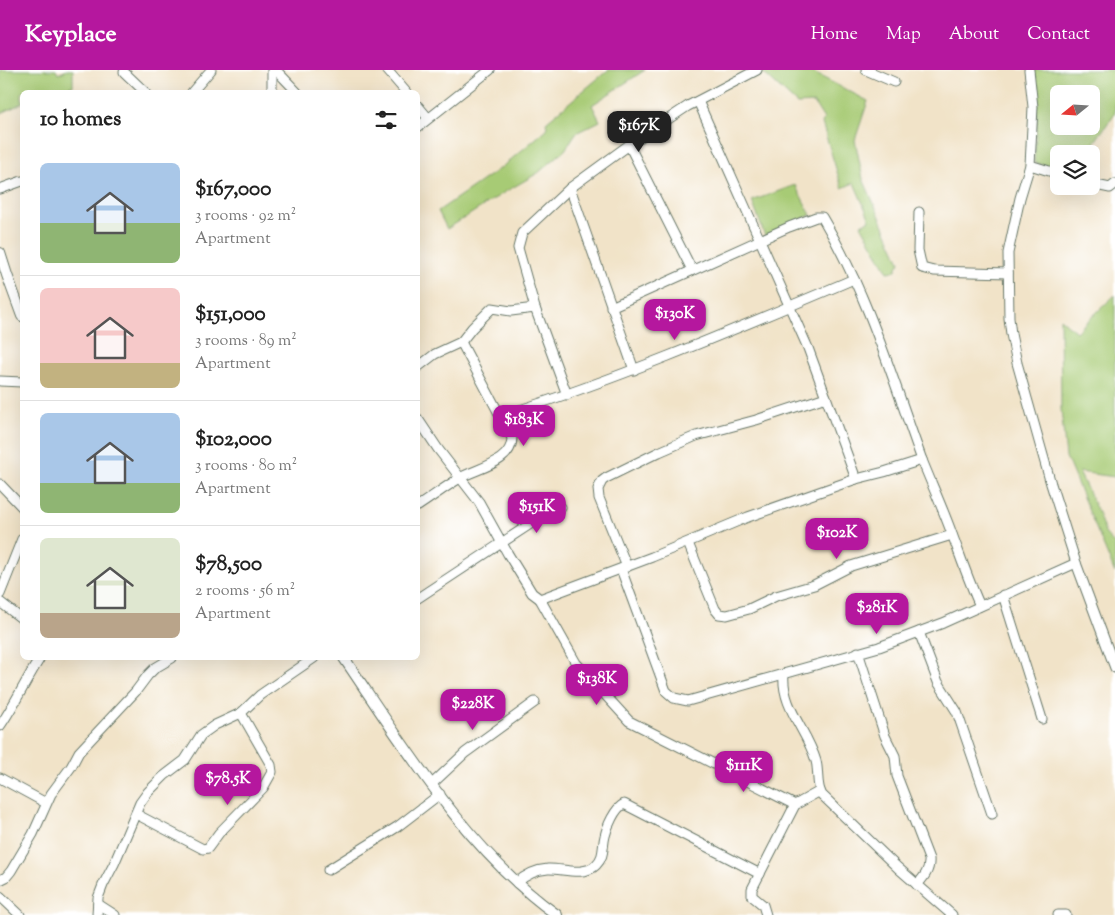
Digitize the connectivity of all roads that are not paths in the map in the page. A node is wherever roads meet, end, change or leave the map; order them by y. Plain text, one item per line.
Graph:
1 (211, 70) edge
2 (272, 70) edge
3 (276, 70) edge
4 (387, 70) edge
5 (490, 70) edge
6 (757, 70) edge
7 (866, 70) edge
8 (1029, 70) edge
9 (124, 72) dead end
10 (894, 82) dead end
11 (143, 90) edge
12 (194, 90) edge
13 (272, 90) edge
14 (295, 90) edge
15 (404, 90) edge
16 (698, 101) junction
17 (420, 108) edge
18 (428, 118) junction
19 (420, 125) edge
20 (630, 145) junction
21 (1030, 165) junction
22 (1050, 171) edge
23 (20, 182) edge
24 (1115, 184) edge
25 (1100, 186) edge
26 (570, 188) junction
27 (0, 189) edge
28 (919, 212) dead end
29 (760, 240) junction
30 (0, 253) edge
31 (692, 270) junction
32 (1008, 272) junction
33 (854, 279) junction
34 (20, 306) edge
35 (790, 306) junction
36 (612, 307) junction
37 (535, 308) junction
38 (461, 342) junction
39 (420, 365) edge
40 (634, 370) junction
41 (0, 381) edge
42 (20, 382) edge
43 (567, 395) junction
44 (826, 398) junction
45 (501, 416) junction
46 (420, 424) edge
47 (922, 460) junction
48 (461, 478) junction
49 (856, 479) junction
50 (0, 484) edge
51 (20, 505) edge
52 (420, 505) edge
53 (561, 507) dead end
54 (952, 535) junction
55 (688, 543) junction
56 (502, 544) junction
57 (20, 545) edge
58 (1076, 563) junction
59 (624, 568) junction
60 (0, 594) edge
61 (1003, 595) junction
62 (420, 597) edge
63 (540, 599) junction
64 (0, 602) edge
65 (980, 606) junction
66 (20, 617) edge
67 (919, 632) junction
68 (858, 652) junction
69 (39, 660) edge
70 (169, 660) edge
71 (311, 660) edge
72 (345, 660) edge
73 (1115, 668) edge
74 (784, 674) junction
75 (535, 702) dead end
76 (242, 713) junction
77 (1042, 719) dead end
78 (0, 726) edge
79 (0, 778) edge
80 (432, 784) junction
81 (820, 791) junction
82 (440, 794) junction
83 (46, 803) junction
84 (795, 805) junction
85 (136, 814) junction
86 (992, 814) dead end
87 (328, 870) dead end
88 (760, 874) junction
89 (0, 880) edge
90 (516, 883) junction
91 (917, 885) junction
92 (0, 896) edge
93 (98, 904) junction
94 (20, 915) edge
95 (97, 915) edge
96 (115, 915) edge
97 (558, 915) edge
98 (766, 915) edge
99 (952, 915) edge
100 (1058, 915) edge
101 (1066, 915) edge

1 - 12 street
2 - 13 street
3 - 14 street
4 - 15 street
5 - 18 street
6 - 16 street
7 - 10 street
8 - 21 street
9 - 11 street
16 - 20 street
16 - 29 street
17 - 18 street
18 - 19 street
20 - 26 street
20 - 31 street
21 - 22 street
21 - 32 street
23 - 27 street
24 - 25 street
26 - 36 street
26 - 37 street
28 - 32 street
29 - 31 street
29 - 33 street
29 - 35 street
30 - 34 street
31 - 36 street
32 - 58 street
33 - 35 street
33 - 47 street
35 - 40 street
35 - 44 street
36 - 40 street
37 - 38 street
37 - 43 street
38 - 39 street
38 - 45 street
40 - 43 street
41 - 42 street
43 - 45 street
44 - 49 street
44 - 59 street
45 - 48 street
46 - 48 street
47 - 49 street
47 - 54 street
48 - 52 street
48 - 56 street
49 - 55 street
50 - 51 street
53 - 56 street
54 - 55 street
54 - 65 street
55 - 59 street
56 - 62 street
56 - 63 street
57 - 60 street
58 - 61 street
58 - 73 street
59 - 63 street
59 - 74 street
61 - 65 street
61 - 77 street
63 - 84 street
64 - 66 street
65 - 67 street
67 - 68 street
67 - 86 street
68 - 74 street
68 - 91 street
69 - 78 street
70 - 83 street
71 - 76 street
72 - 80 street
74 - 81 street
75 - 80 street
76 - 85 street
76 - 85 street
79 - 83 street
80 - 82 street
81 - 84 street
81 - 91 street
82 - 87 street
82 - 90 street
83 - 89 street
84 - 88 street
85 - 93 street
88 - 90 street
88 - 98 street
90 - 97 street
91 - 99 street
92 - 94 street
93 - 95 street
93 - 96 street
100 - 101 street

